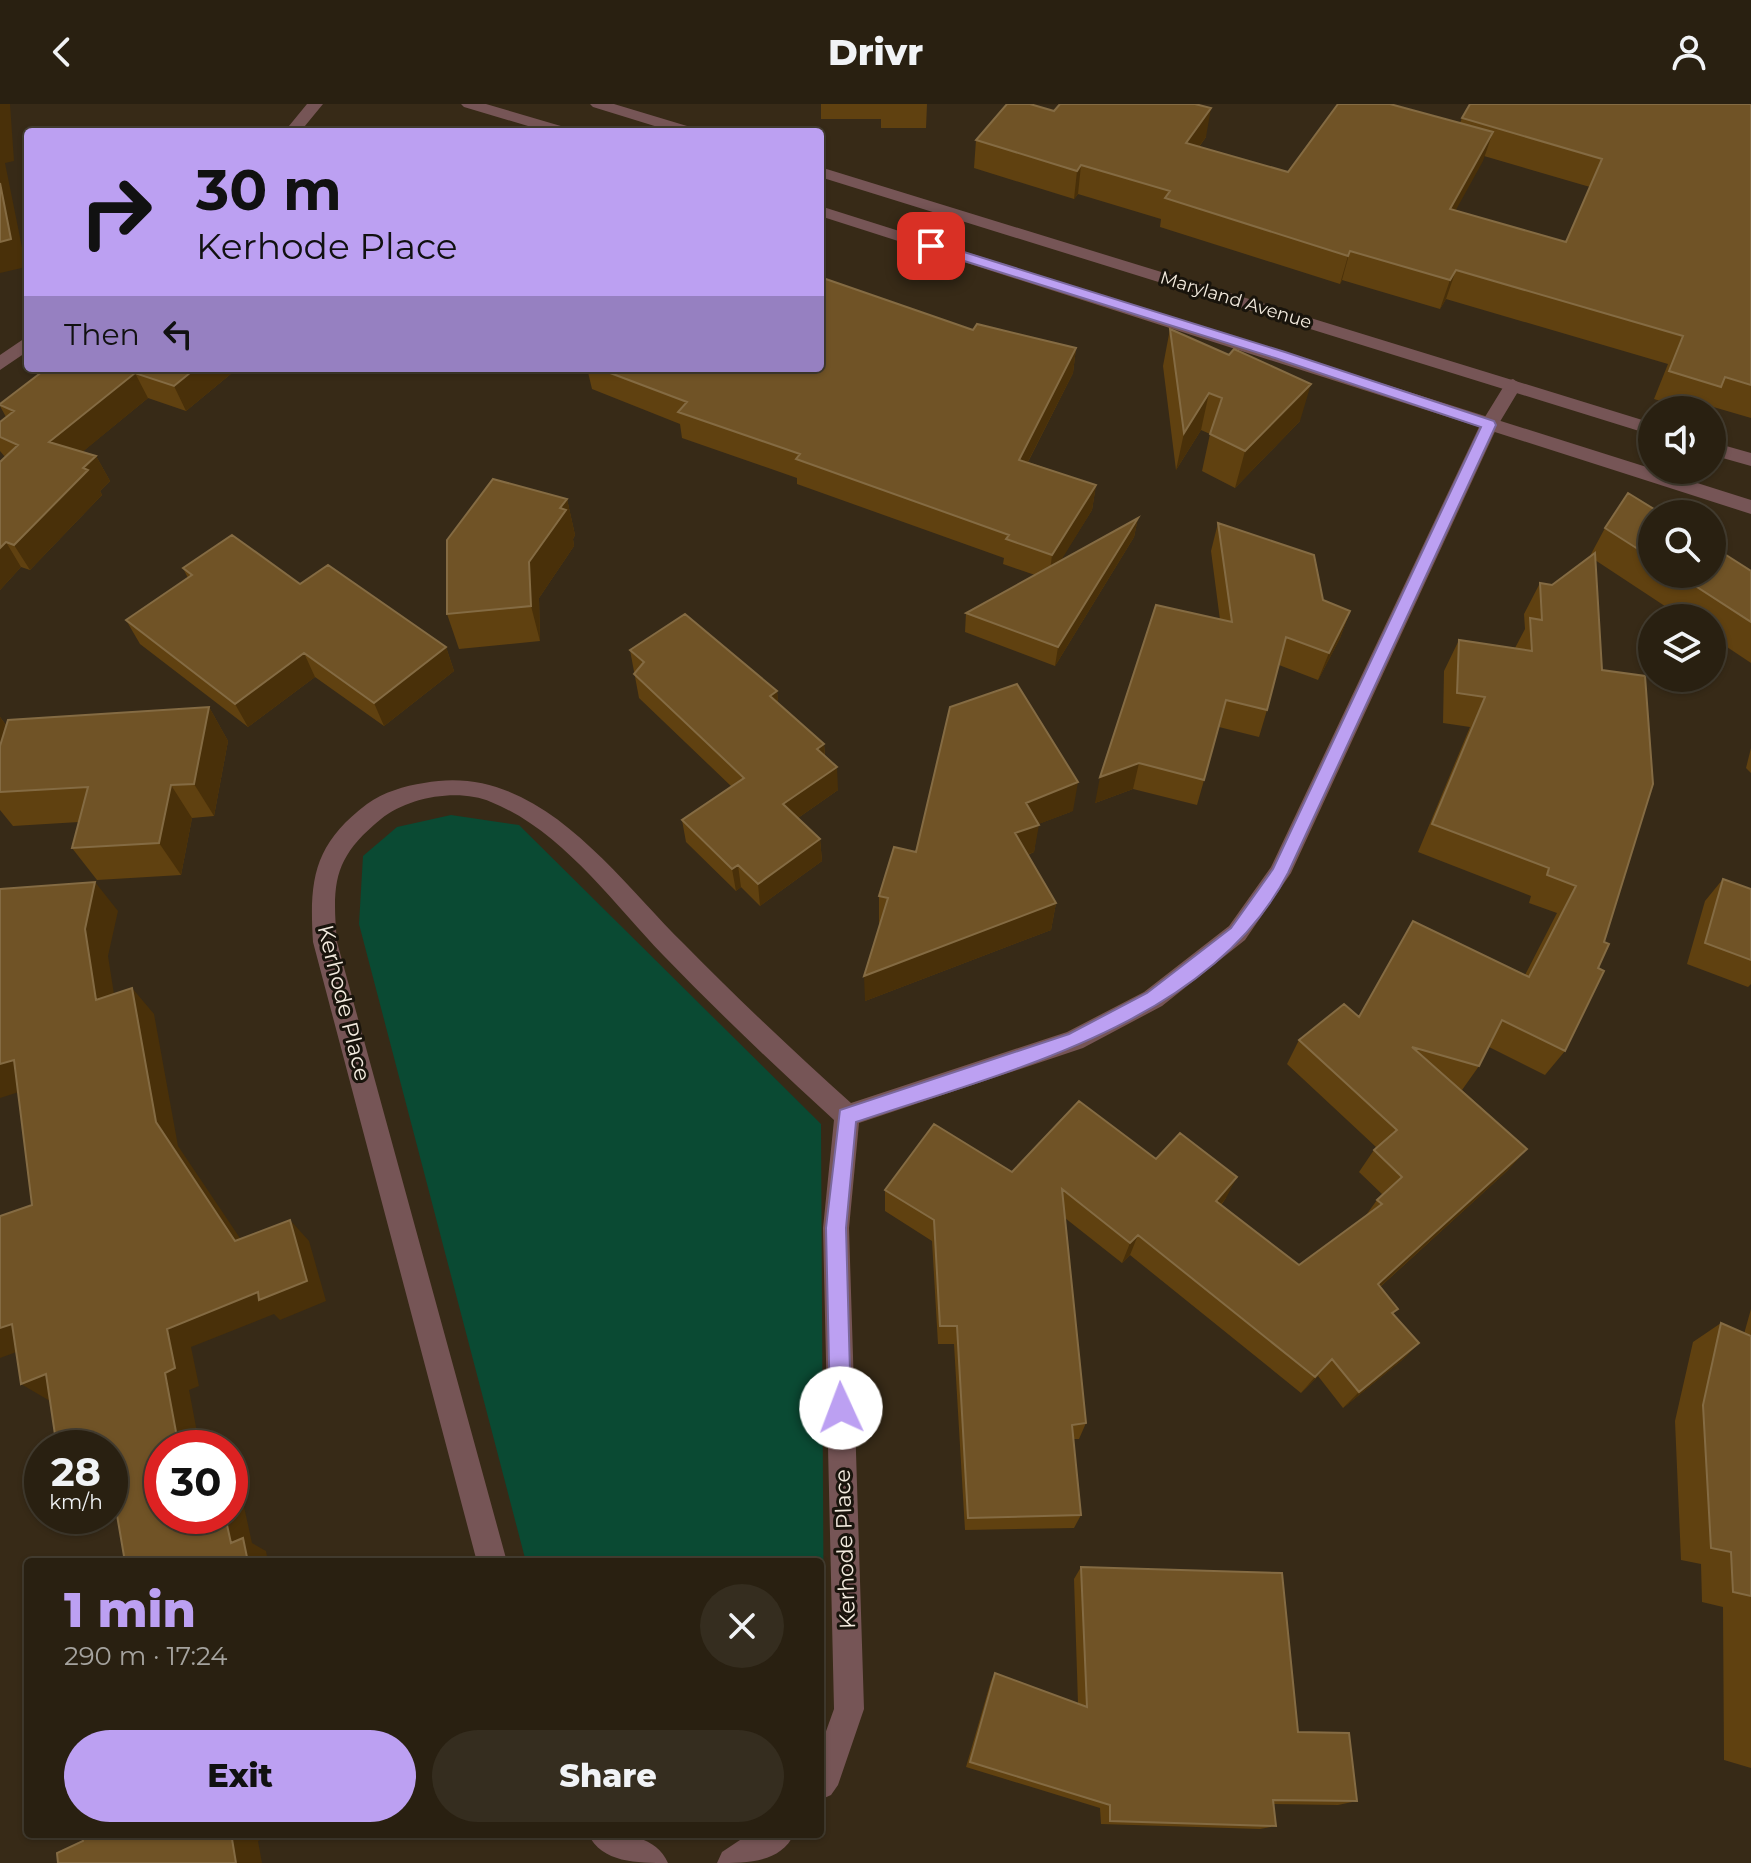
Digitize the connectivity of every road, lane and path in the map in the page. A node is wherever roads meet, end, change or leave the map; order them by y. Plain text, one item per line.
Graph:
1 (315, 104) edge
2 (469, 104) edge
3 (598, 104) edge
4 (496, 107) edge
5 (295, 128) edge
6 (554, 128) edge
7 (678, 128) edge
8 (824, 173) edge
9 (824, 212) edge
10 (24, 345) edge
11 (0, 364) edge
12 (1513, 385) junction
13 (1489, 425) junction
14 (1638, 425) edge
15 (1726, 452) edge
16 (1751, 460) edge
17 (1751, 507) edge
18 (847, 1116) junction
19 (491, 1558) edge
20 (824, 1778) edge
21 (608, 1838) edge
22 (772, 1838) edge
23 (652, 1863) edge
24 (733, 1863) edge

1 - 5 street
2 - 4 street
3 - 7 street
4 - 6 street
8 - 12 street, Maryland Avenue
9 - 13 street, Maryland Avenue
10 - 11 street
12 - 13 street
12 - 14 street, Maryland Avenue
13 - 17 street, Maryland Avenue
13 - 18 street
15 - 16 street
18 - 19 street, Kerhode Place
18 - 20 street, Kerhode Place
21 - 23 street
22 - 24 street

